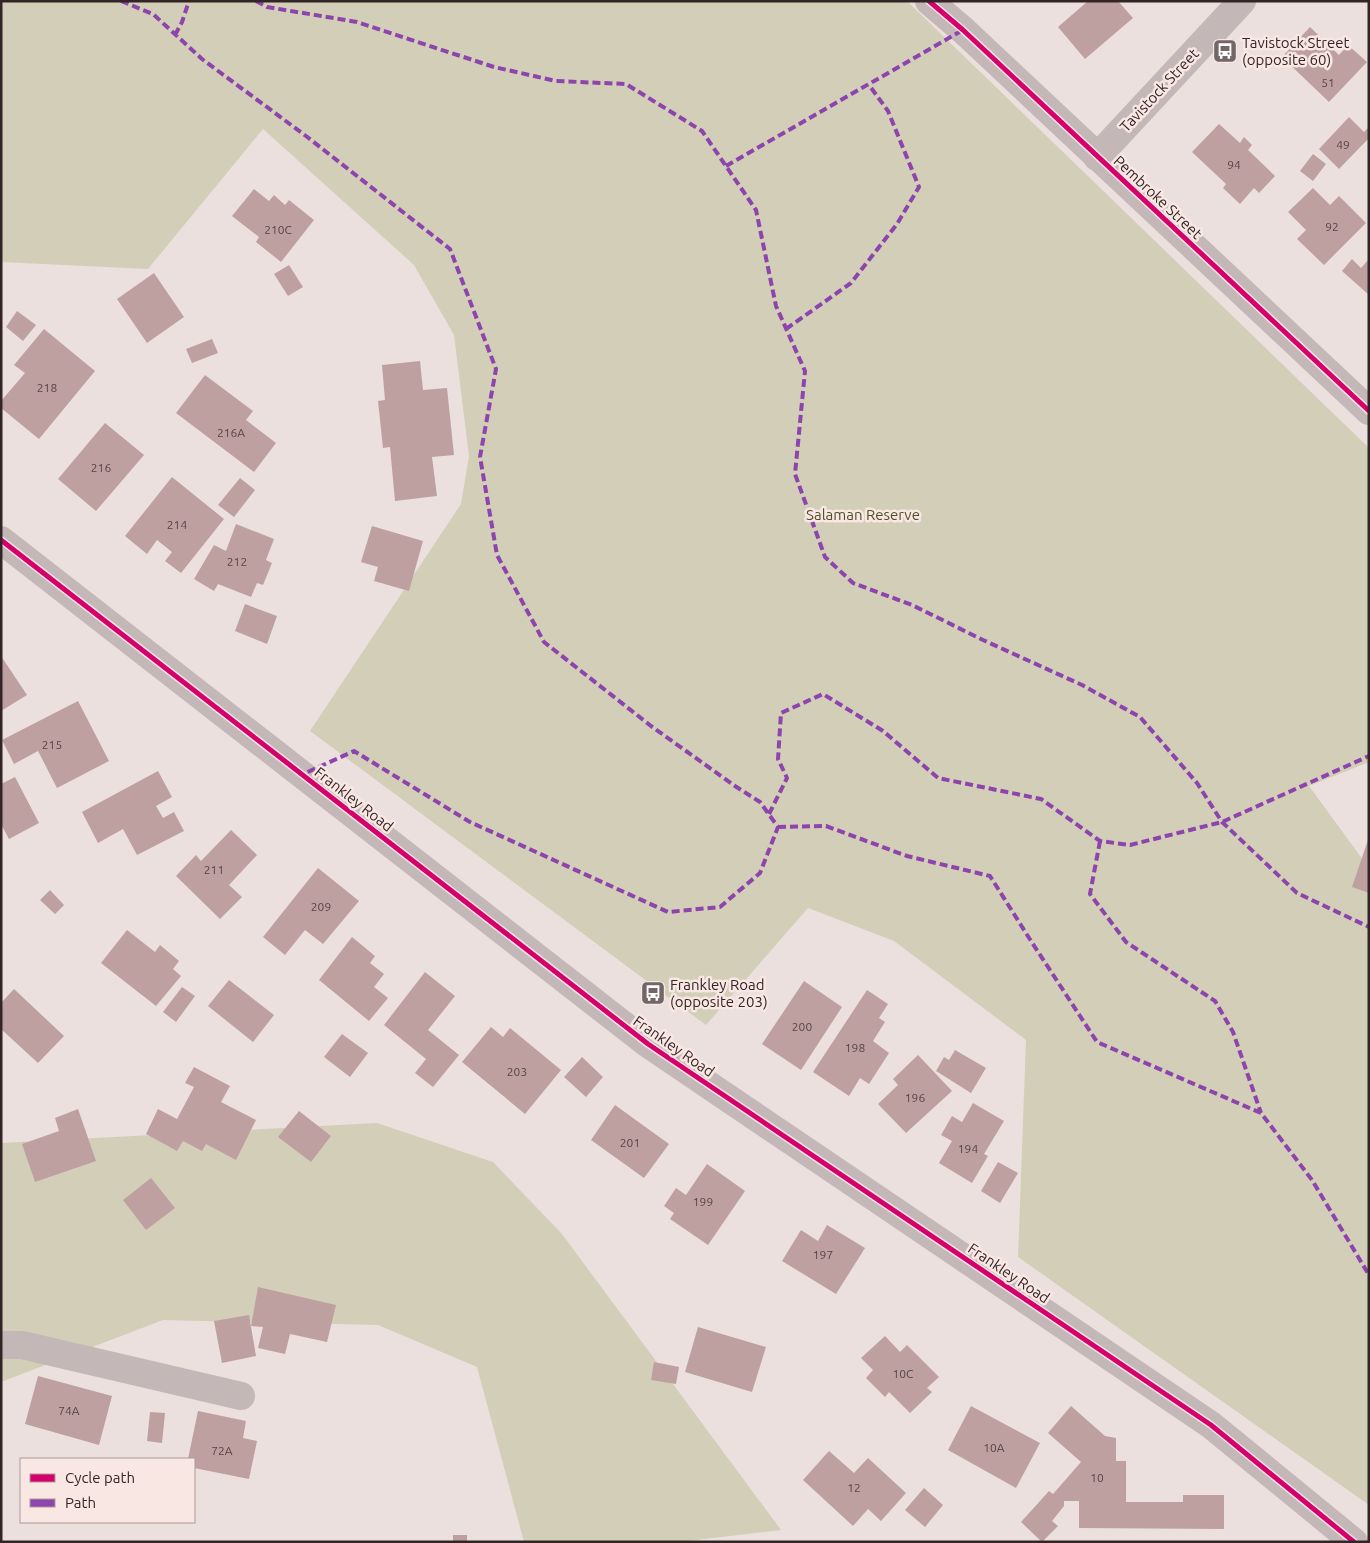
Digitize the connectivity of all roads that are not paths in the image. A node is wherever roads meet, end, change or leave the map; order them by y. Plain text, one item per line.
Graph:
1 (929, 1) edge
2 (1242, 1) edge
3 (1097, 157) junction
4 (1369, 411) edge
5 (1, 540) edge
6 (1, 1346) edge
7 (241, 1396) dead end
8 (1354, 1542) edge

1 - 3 street, Pembroke Street
2 - 3 street, Tavistock Street
3 - 4 street, Pembroke Street
5 - 8 street, Frankley Road
6 - 7 street

